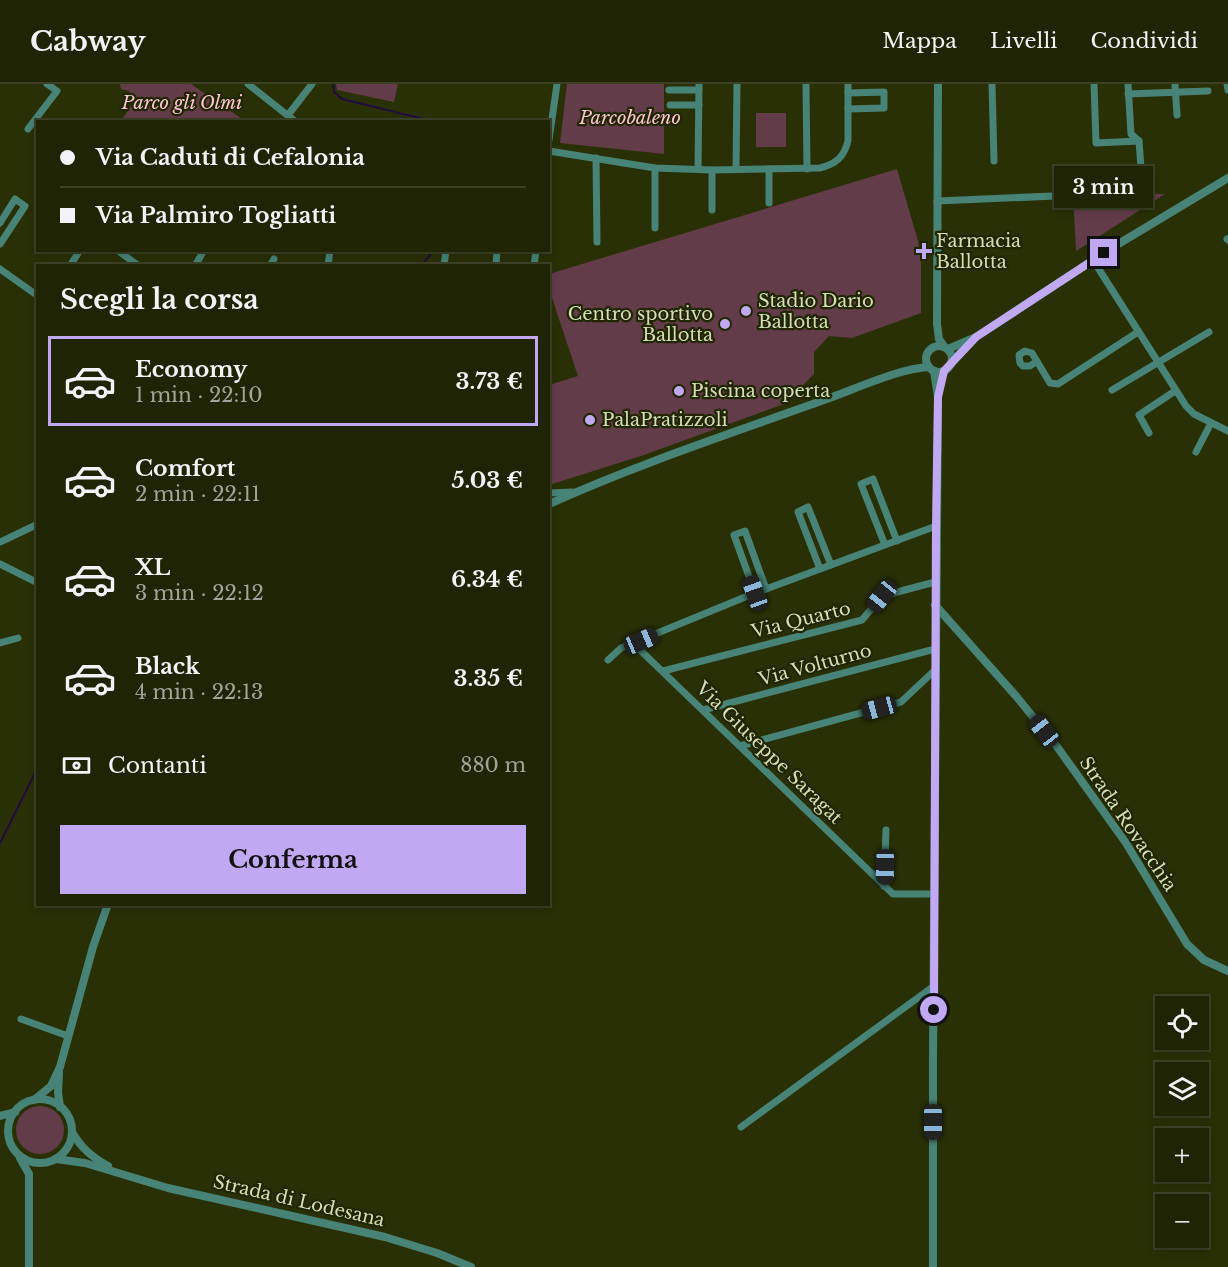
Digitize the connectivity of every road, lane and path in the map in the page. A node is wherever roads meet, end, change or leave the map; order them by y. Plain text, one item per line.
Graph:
1 (47, 84) edge
2 (248, 84) edge
3 (312, 84) edge
4 (737, 84) edge
5 (806, 84) edge
6 (848, 84) edge
7 (938, 84) edge
8 (992, 84) edge
9 (1094, 84) edge
10 (1128, 84) edge
11 (1227, 84) edge
12 (555, 85) edge
13 (699, 87) edge
14 (1175, 88) edge
15 (669, 90) dead end
16 (1228, 90) edge
17 (1208, 91) dead end
18 (848, 93) junction
19 (1128, 94) junction
20 (670, 105) dead end
21 (699, 105) junction
22 (848, 109) junction
23 (288, 115) junction
24 (1177, 115) dead end
25 (294, 120) edge
26 (28, 129) dead end
27 (550, 131) edge
28 (1139, 141) junction
29 (550, 151) edge
30 (596, 158) junction
31 (994, 161) dead end
32 (655, 168) junction
33 (698, 169) junction
34 (736, 169) junction
35 (769, 169) junction
36 (807, 169) junction
37 (712, 170) junction
38 (1228, 178) edge
39 (1142, 181) dead end
40 (1101, 194) dead end
41 (937, 201) junction
42 (769, 203) dead end
43 (712, 210) dead end
44 (0, 223) edge
45 (655, 228) dead end
46 (597, 242) dead end
47 (0, 244) edge
48 (1093, 260) junction
49 (0, 269) edge
50 (36, 295) edge
51 (937, 324) junction
52 (1138, 332) junction
53 (1209, 332) dead end
54 (976, 337) junction
55 (946, 347) junction
56 (928, 351) junction
57 (1037, 361) dead end
58 (1157, 362) junction
59 (947, 367) junction
60 (931, 369) junction
61 (901, 373) junction
62 (1112, 390) dead end
63 (1175, 391) junction
64 (938, 397) junction
65 (1211, 423) junction
66 (1228, 431) edge
67 (1149, 433) dead end
68 (1196, 452) dead end
69 (581, 491) junction
70 (550, 493) edge
71 (550, 504) edge
72 (36, 525) edge
73 (936, 526) junction
74 (897, 541) junction
75 (0, 542) edge
76 (885, 545) junction
77 (0, 564) edge
78 (831, 565) junction
79 (820, 569) junction
80 (36, 582) edge
81 (935, 582) junction
82 (766, 589) junction
83 (755, 593) junction
84 (935, 605) junction
85 (18, 638) dead end
86 (641, 641) junction
87 (0, 643) edge
88 (935, 649) junction
89 (608, 660) dead end
90 (935, 670) junction
91 (663, 671) junction
92 (703, 710) junction
93 (740, 746) junction
94 (886, 830) dead end
95 (884, 886) junction
96 (934, 894) junction
97 (107, 906) edge
98 (1228, 971) edge
99 (934, 986) junction
100 (21, 1019) dead end
101 (68, 1036) junction
102 (60, 1067) junction
103 (34, 1100) junction
104 (60, 1107) junction
105 (15, 1112) junction
106 (0, 1116) edge
107 (741, 1127) dead end
108 (0, 1129) edge
109 (72, 1132) junction
110 (9, 1137) junction
111 (19, 1155) junction
112 (56, 1159) junction
113 (46, 1162) junction
114 (118, 1172) junction
115 (30, 1185) junction
116 (29, 1267) edge
117 (471, 1267) edge
118 (933, 1267) edge

1 - 26 street
2 - 23 street
3 - 23 street
4 - 34 street
5 - 36 street
6 - 18 street
7 - 41 street
8 - 31 street
9 - 28 street
10 - 19 street
11 - 16 street
12 - 27 street
13 - 15 street
13 - 21 street
14 - 17 street
14 - 19 street
14 - 24 street
18 - 22 street
18 - 22 street
19 - 28 street
20 - 21 street
21 - 33 street
22 - 36 street
23 - 25 street
28 - 39 street
29 - 30 street
30 - 32 street
30 - 46 street
32 - 33 street
32 - 45 street
33 - 37 street
34 - 35 street
34 - 37 street
35 - 36 street
35 - 42 street
37 - 43 street
38 - 48 street
40 - 41 street
41 - 51 street
44 - 47 street
48 - 52 street
48 - 54 street
49 - 50 street
51 - 55 street
51 - 56 street
52 - 57 street
52 - 58 street
53 - 58 street
54 - 55 street
54 - 59 street
55 - 56 street
55 - 59 street
56 - 60 street
56 - 61 street
58 - 62 street
58 - 63 street
59 - 60 street
59 - 64 street
60 - 61 street
60 - 64 street
61 - 69 street
63 - 65 street
63 - 67 street
64 - 73 street
65 - 66 street
65 - 68 street
69 - 70 street
69 - 71 street
72 - 75 street
73 - 74 street
73 - 81 street
74 - 76 street
74 - 76 street
76 - 78 street
77 - 80 street
78 - 79 street
78 - 79 street
79 - 82 street
81 - 84 street
81 - 91 street, Via Quarto
82 - 83 street
82 - 83 street
83 - 86 street
84 - 88 street
84 - 98 street, Strada Rovacchia
85 - 87 street
86 - 89 street
86 - 91 street, Via Giuseppe Saragat
88 - 90 street
88 - 92 street, Via Volturno
90 - 93 street
90 - 96 street
91 - 92 street, Via Giuseppe Saragat
92 - 93 street, Via Giuseppe Saragat
93 - 95 street, Via Giuseppe Saragat
94 - 95 street
95 - 96 street, Via Giuseppe Saragat
96 - 99 street
97 - 101 street
99 - 107 street
99 - 118 street
100 - 101 street
101 - 102 street
102 - 103 street
102 - 104 street
103 - 104 street
103 - 105 street
104 - 109 street
105 - 106 street
105 - 110 street
108 - 110 street
109 - 112 street
109 - 114 street
110 - 111 street
111 - 113 street
111 - 115 street
112 - 113 street
112 - 114 street
113 - 115 street
114 - 117 street, Strada di Lodesana
115 - 116 street

